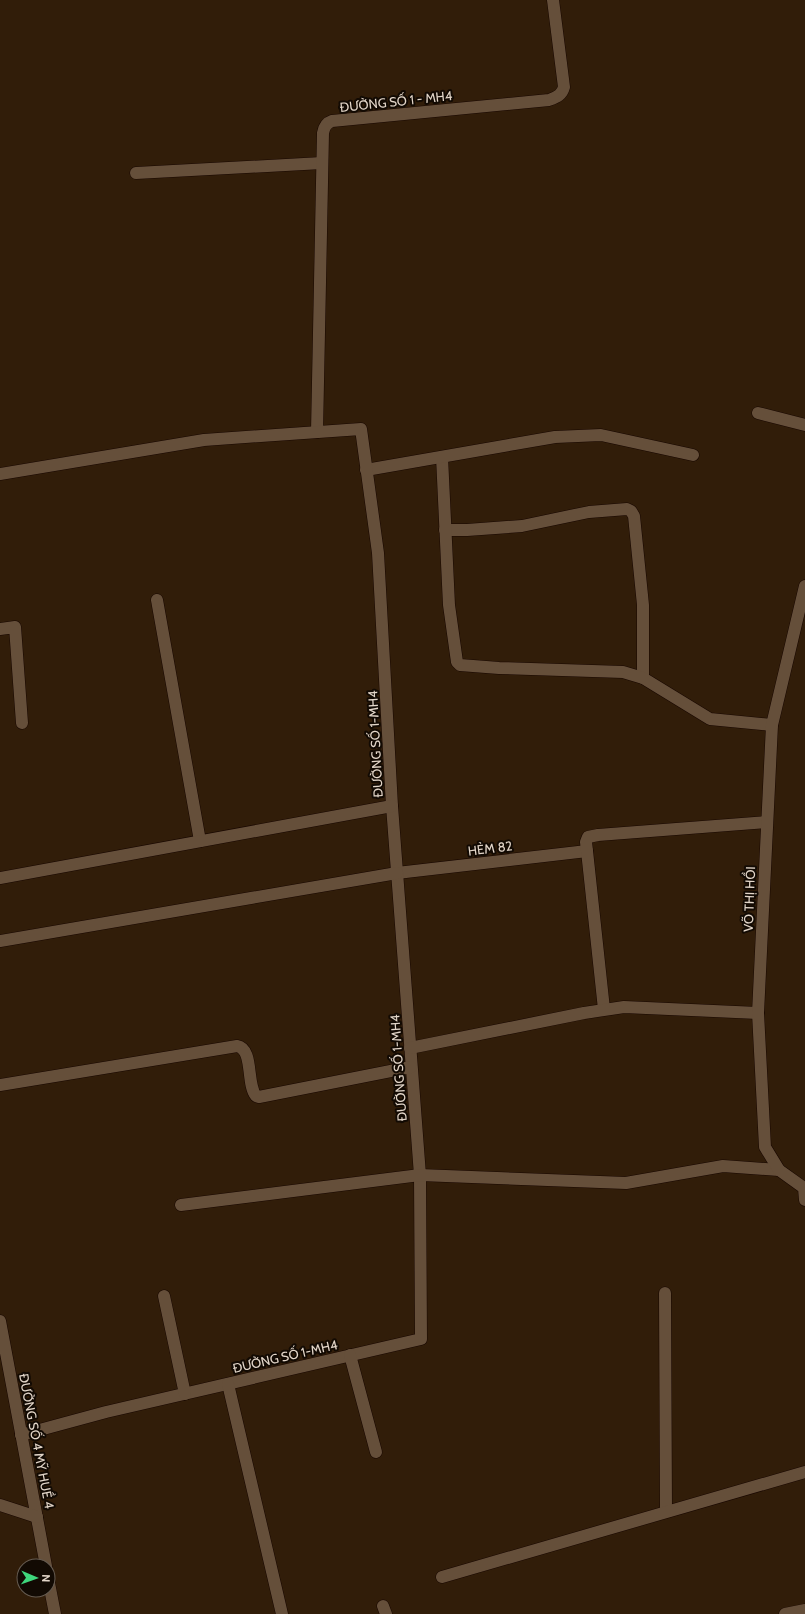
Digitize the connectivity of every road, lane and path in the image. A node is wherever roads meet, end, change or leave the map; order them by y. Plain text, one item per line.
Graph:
1 (553, 0) edge
2 (322, 163) junction
3 (136, 172) dead end
4 (758, 412) dead end
5 (805, 425) edge
6 (318, 432) junction
7 (693, 455) dead end
8 (442, 457) junction
9 (366, 470) junction
10 (0, 474) edge
11 (445, 530) junction
12 (805, 586) edge
13 (157, 600) dead end
14 (803, 603) edge
15 (0, 629) edge
16 (643, 678) junction
17 (22, 723) dead end
18 (772, 726) junction
19 (392, 806) junction
20 (766, 822) junction
21 (200, 841) junction
22 (587, 851) junction
23 (397, 874) junction
24 (0, 878) edge
25 (0, 941) edge
26 (604, 1009) junction
27 (758, 1013) junction
28 (410, 1048) junction
29 (411, 1067) junction
30 (0, 1086) edge
31 (779, 1170) junction
32 (420, 1175) junction
33 (805, 1192) edge
34 (181, 1205) dead end
35 (665, 1293) dead end
36 (164, 1296) dead end
37 (0, 1321) edge
38 (350, 1356) junction
39 (228, 1384) junction
40 (185, 1394) junction
41 (21, 1435) junction
42 (376, 1452) dead end
43 (805, 1472) edge
44 (0, 1505) edge
45 (666, 1512) junction
46 (37, 1517) junction
47 (45, 1558) edge
48 (442, 1577) dead end
49 (52, 1598) edge
50 (805, 1610) edge
51 (55, 1614) edge
52 (282, 1614) edge
53 (786, 1614) edge

1 - 2 street, ĐƯỜNG SỐ 1 - MH4
2 - 3 street
2 - 6 street, ĐƯỜNG SỐ 1 - MH4
4 - 5 street
6 - 9 street, ĐƯỜNG SỐ 1-MH4
6 - 10 street
7 - 8 street
8 - 9 street
8 - 11 street
9 - 19 street, ĐƯỜNG SỐ 1-MH4
11 - 16 street
11 - 16 street
12 - 14 street, VÕ THỊ HỒI
13 - 21 street
14 - 18 street, VÕ THỊ HỒI
15 - 17 street
16 - 18 street
18 - 20 street, VÕ THỊ HỒI
19 - 21 street
19 - 23 street, ĐƯỜNG SỐ 1-MH4
20 - 22 street
20 - 27 street, VÕ THỊ HỒI
21 - 24 street
22 - 23 street, HẺM 82
22 - 26 street
23 - 25 street, HẺM 82
23 - 28 street, ĐƯỜNG SỐ 1-MH4
26 - 27 street
26 - 28 street
27 - 31 street, VÕ THỊ HỒI
28 - 29 street, ĐƯỜNG SỐ 1-MH4
29 - 30 street
29 - 32 street, ĐƯỜNG SỐ 1-MH4
31 - 32 street
31 - 33 street, VÕ THỊ HỒI
32 - 34 street
32 - 38 street, ĐƯỜNG SỐ 1-MH4
35 - 45 street
36 - 40 street
37 - 41 street, ĐƯỜNG SỐ 4 MỸ HUỀ 4
38 - 39 street, ĐƯỜNG SỐ 1-MH4
38 - 42 street
39 - 40 street, ĐƯỜNG SỐ 1-MH4
39 - 52 street
40 - 41 street, ĐƯỜNG SỐ 1-MH4
41 - 46 street, ĐƯỜNG SỐ 4 MỸ HUỀ 4
43 - 45 street
44 - 46 street
45 - 48 street
46 - 47 street, ĐƯỜNG SỐ 4 MỸ HUỀ 4
49 - 51 street
50 - 53 street

